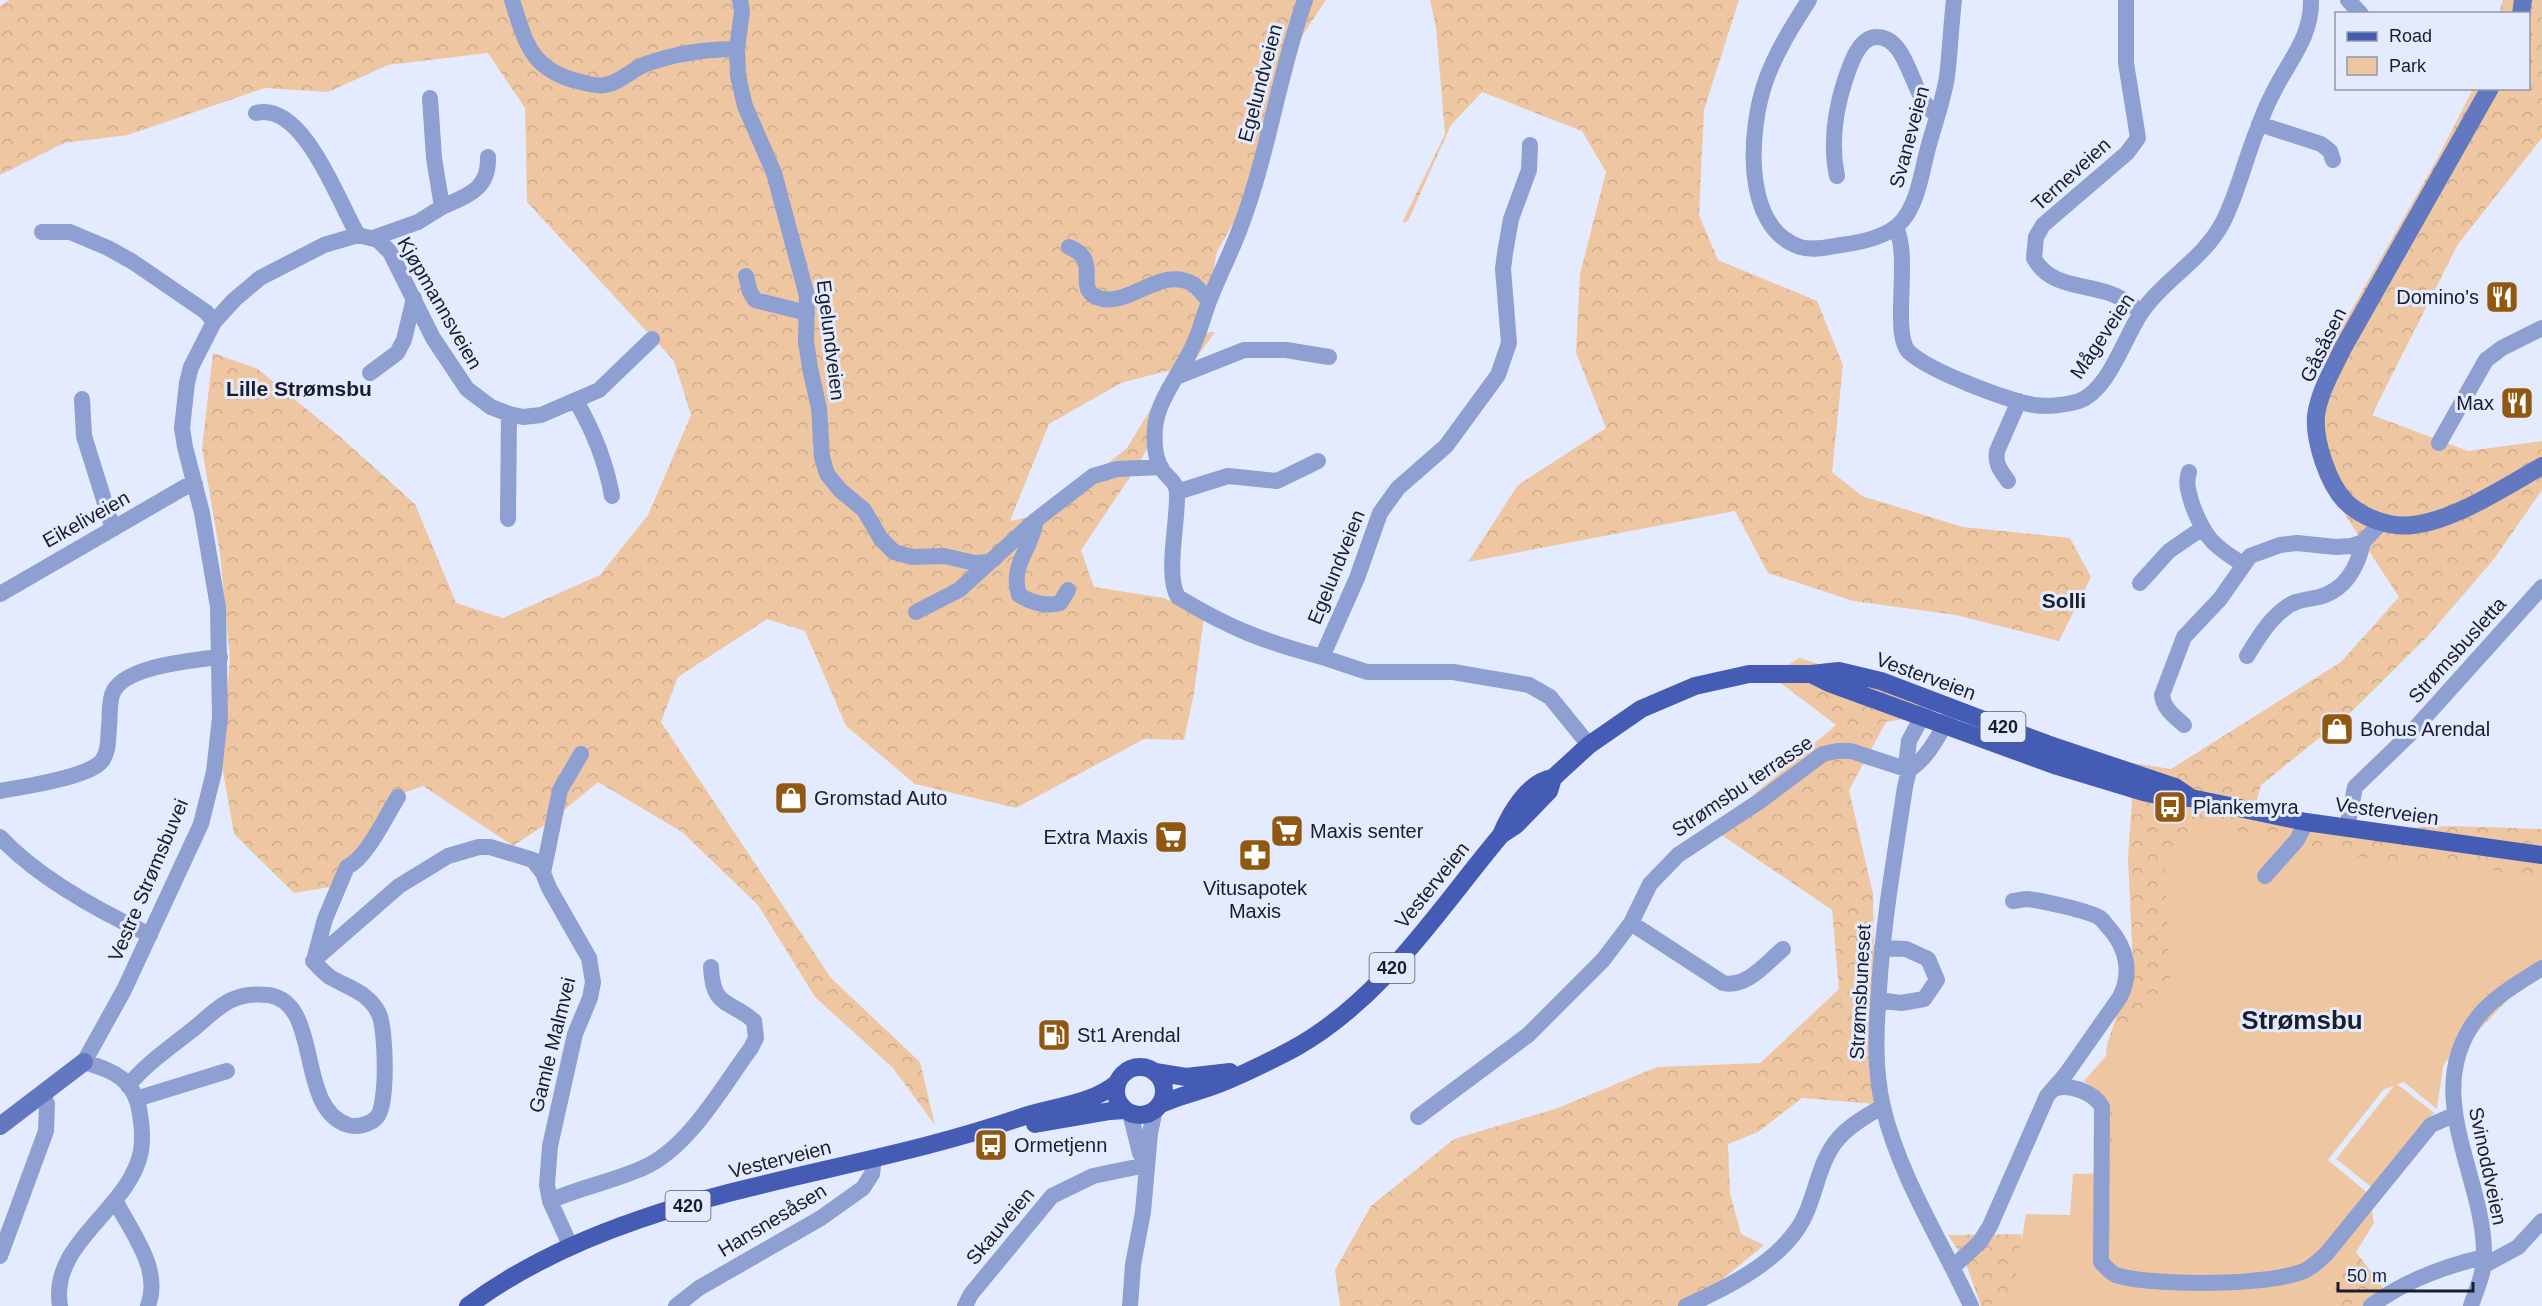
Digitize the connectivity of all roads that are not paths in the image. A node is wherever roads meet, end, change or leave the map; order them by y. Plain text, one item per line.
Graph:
1 (512, 0) edge
2 (740, 0) edge
3 (1305, 0) edge
4 (1809, 0) edge
5 (1954, 0) edge
6 (2126, 0) edge
7 (2311, 0) edge
8 (2348, 0) edge
9 (2359, 12) edge
10 (737, 49) junction
11 (2489, 90) edge
12 (430, 98) dead end
13 (256, 113) dead end
14 (1936, 114) junction
15 (2259, 124) junction
16 (1530, 145) dead end
17 (488, 157) dead end
18 (2333, 160) dead end
19 (1837, 176) dead end
20 (442, 207) junction
21 (1896, 228) junction
22 (42, 232) dead end
23 (366, 237) junction
24 (1069, 247) dead end
25 (746, 276) dead end
26 (414, 298) junction
27 (1209, 300) junction
28 (2141, 312) junction
29 (807, 313) junction
30 (214, 322) junction
31 (2542, 328) edge
32 (652, 339) dead end
33 (1329, 357) dead end
34 (370, 373) dead end
35 (1176, 377) junction
36 (82, 399) dead end
37 (576, 400) junction
38 (2019, 401) junction
39 (509, 414) junction
40 (2439, 443) dead end
41 (1318, 461) dead end
42 (2542, 466) edge
43 (1161, 467) junction
44 (2189, 472) dead end
45 (2008, 481) dead end
46 (195, 484) junction
47 (1177, 492) junction
48 (612, 496) dead end
49 (508, 519) dead end
50 (1036, 520) junction
51 (2382, 522) junction
52 (113, 529) junction
53 (2201, 529) junction
54 (2362, 542) junction
55 (995, 558) junction
56 (2243, 564) junction
57 (2140, 583) dead end
58 (2542, 587) edge
59 (1068, 590) dead end
60 (0, 594) edge
61 (916, 612) dead end
62 (2247, 656) dead end
63 (220, 657) junction
64 (1322, 657) junction
65 (1811, 674) junction
66 (1930, 700) junction
67 (1921, 717) junction
68 (1949, 717) junction
69 (2184, 725) dead end
70 (1589, 745) junction
71 (581, 754) dead end
72 (1909, 770) junction
73 (0, 791) edge
74 (398, 797) dead end
75 (2306, 822) junction
76 (2347, 828) junction
77 (0, 837) edge
78 (2542, 855) edge
79 (543, 873) junction
80 (2265, 876) dead end
81 (2013, 901) dead end
82 (1631, 923) junction
83 (150, 935) junction
84 (1882, 948) junction
85 (1783, 949) dead end
86 (313, 961) junction
87 (711, 967) dead end
88 (2542, 968) edge
89 (1878, 1000) junction
90 (84, 1062) junction
91 (1252, 1068) junction
92 (227, 1071) dead end
93 (1155, 1072) junction
94 (1117, 1083) junction
95 (2054, 1089) junction
96 (132, 1092) junction
97 (43, 1095) junction
98 (1883, 1106) junction
99 (1157, 1108) junction
100 (1127, 1112) junction
101 (2454, 1115) junction
102 (1418, 1117) dead end
103 (0, 1126) edge
104 (979, 1132) junction
105 (874, 1158) junction
106 (1146, 1165) junction
107 (550, 1201) junction
108 (116, 1202) junction
109 (2542, 1221) edge
110 (570, 1245) junction
111 (0, 1256) edge
112 (2484, 1261) junction
113 (1953, 1267) junction
114 (1710, 1301) edge
115 (60, 1306) edge
116 (148, 1306) edge
117 (468, 1306) edge
118 (676, 1306) edge
119 (965, 1306) edge
120 (1130, 1306) edge
121 (1686, 1306) edge
122 (1971, 1306) edge
123 (2371, 1306) edge
124 (2470, 1306) edge

1 - 10 street
2 - 10 street, Egelundveien
3 - 27 street, Egelundveien
4 - 21 street
5 - 14 street, Svaneveien
6 - 28 street, Terneveien
7 - 15 street, Mågeveien
8 - 9 street
10 - 29 street, Egelundveien
11 - 51 street, Gåsåsen
12 - 20 street
13 - 23 street
14 - 19 street
14 - 21 street, Svaneveien
15 - 18 street
15 - 28 street, Mågeveien
16 - 64 street, Egelundveien
17 - 20 street, Vestre Strømsbuvei
20 - 23 street, Vestre Strømsbuvei
21 - 38 street, Mågeveien
22 - 30 street
23 - 26 street, Kjøpmannsveien
23 - 30 street, Vestre Strømsbuvei
24 - 27 street
25 - 29 street
26 - 34 street
26 - 39 street, Kjøpmannsveien
27 - 35 street, Egelundveien
28 - 38 street, Mågeveien
29 - 55 street, Egelundveien
30 - 46 street, Vestre Strømsbuvei
31 - 40 street
32 - 37 street, Kjøpmannsveien
33 - 35 street
35 - 43 street, Egelundveien
36 - 52 street
37 - 39 street, Kjøpmannsveien
37 - 48 street
38 - 45 street
39 - 49 street
41 - 47 street
42 - 51 street, Gåsåsen
43 - 47 street, Egelundveien
43 - 50 street
44 - 53 street
46 - 52 street, Eikeliveien
46 - 63 street, Vestre Strømsbuvei
47 - 64 street, Egelundveien
50 - 55 street
50 - 59 street
51 - 54 street
52 - 60 street, Eikeliveien
53 - 56 street
53 - 57 street
54 - 56 street
54 - 62 street
55 - 61 street
56 - 69 street
58 - 76 street, Strømsbusletta
63 - 73 street
63 - 83 street, Vestre Strømsbuvei
64 - 70 street, Egelundveien
65 - 66 main road, Vesterveien / 420
65 - 67 main road, Vesterveien / 420
65 - 70 main road, Vesterveien / 420
66 - 67 street, Strømsbuneset
66 - 68 main road, Vesterveien / 420
67 - 68 main road, Vesterveien / 420
67 - 72 street, Strømsbuneset
68 - 72 street
68 - 75 main road, Vesterveien / 420
70 - 91 main road, Vesterveien / 420
71 - 79 street
72 - 82 street, Strømsbu terrasse
72 - 84 street, Strømsbuneset
74 - 86 street
75 - 76 main road, Vesterveien / 420
75 - 80 street
76 - 78 main road, Vesterveien / 420
77 - 83 street
79 - 86 street
79 - 107 street, Gamle Malmvei
81 - 95 street
82 - 85 street
82 - 102 street, Strømsbu terrasse
83 - 90 street, Vestre Strømsbuvei
84 - 89 street, Strømsbuneset
84 - 89 street
86 - 96 street
87 - 107 street
88 - 101 street, Svinoddveien
89 - 98 street, Strømsbuneset
90 - 96 street
90 - 97 street, Vestre Strømsbuvei
91 - 93 main road, Vesterveien / 420
91 - 99 main road, Vesterveien / 420
92 - 96 street
93 - 94 main road, 420
93 - 99 main road
94 - 100 main road
94 - 104 main road, Vesterveien / 420
95 - 101 street
95 - 113 street
96 - 108 street
97 - 103 street, Vestre Strømsbuvei
97 - 111 street
98 - 113 street, Strømsbuneset
98 - 114 street
99 - 100 main road, 420
99 - 106 street
100 - 104 main road, Vesterveien / 420
100 - 106 street
101 - 112 street, Svinoddveien
104 - 105 main road, Vesterveien / 420
105 - 110 main road, Vesterveien / 420
105 - 118 street, Hansnesåsen
106 - 119 street, Skauveien
106 - 120 street
107 - 110 street, Gamle Malmvei
108 - 115 street
108 - 116 street
109 - 112 street, Svinoddveien
110 - 117 main road, Vesterveien / 420
112 - 123 street
112 - 124 street, Svinoddveien
113 - 122 street, Strømsbuneset
114 - 121 street

